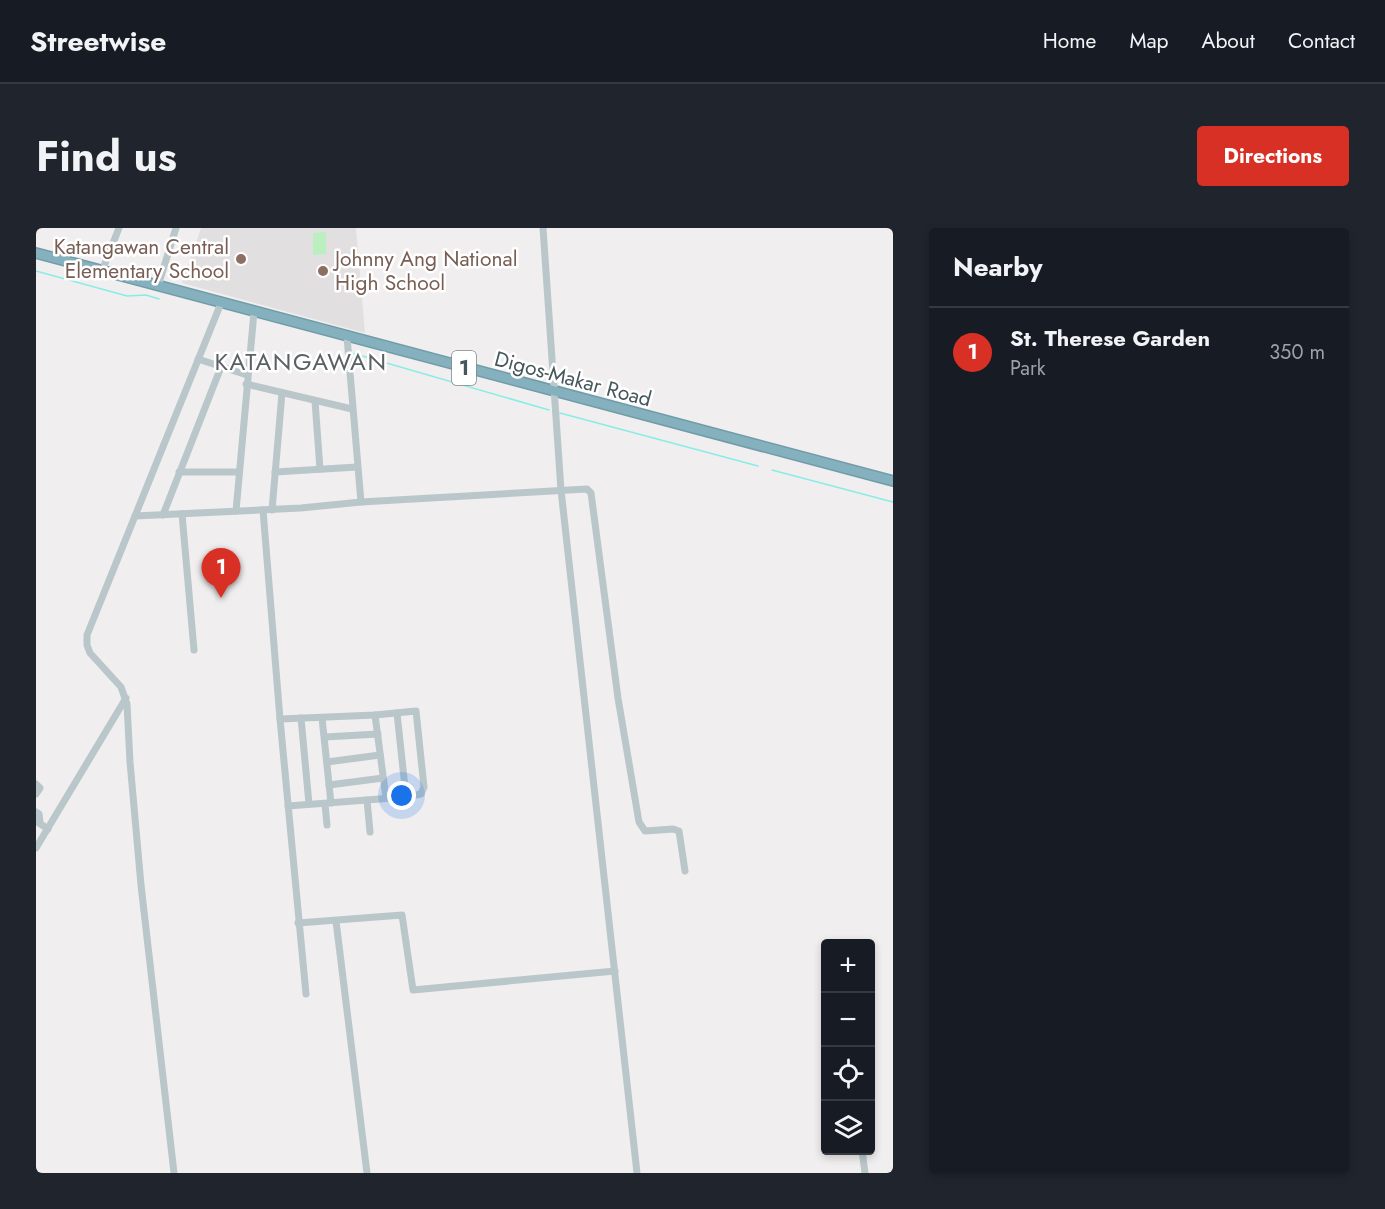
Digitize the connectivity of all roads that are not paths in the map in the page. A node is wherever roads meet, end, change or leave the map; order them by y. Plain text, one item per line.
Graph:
1 (119, 228) edge
2 (176, 228) edge
3 (543, 228) edge
4 (36, 253) edge
5 (102, 271) junction
6 (158, 286) junction
7 (221, 303) junction
8 (254, 312) junction
9 (347, 337) junction
10 (198, 359) junction
11 (221, 367) junction
12 (248, 375) junction
13 (246, 384) junction
14 (554, 392) junction
15 (282, 393) junction
16 (315, 401) junction
17 (352, 409) junction
18 (357, 467) junction
19 (320, 469) junction
20 (179, 472) junction
21 (239, 472) junction
22 (275, 472) junction
23 (893, 481) edge
24 (561, 490) junction
25 (361, 502) junction
26 (263, 510) junction
27 (272, 510) junction
28 (236, 511) junction
29 (182, 514) junction
30 (163, 515) junction
31 (135, 516) junction
32 (194, 650) dead end
33 (126, 698) junction
34 (397, 713) junction
35 (375, 715) junction
36 (301, 718) junction
37 (322, 718) junction
38 (280, 719) junction
39 (378, 734) junction
40 (325, 737) junction
41 (380, 755) junction
42 (327, 762) junction
43 (383, 778) junction
44 (36, 784) edge
45 (329, 785) junction
46 (36, 794) edge
47 (406, 797) junction
48 (386, 798) junction
49 (367, 800) junction
50 (328, 803) junction
51 (309, 804) junction
52 (288, 806) junction
53 (36, 812) edge
54 (38, 821) edge
55 (327, 825) dead end
56 (48, 828) junction
57 (370, 832) dead end
58 (36, 848) edge
59 (685, 871) dead end
60 (336, 921) junction
61 (298, 923) junction
62 (615, 971) junction
63 (306, 994) dead end
64 (863, 1155) edge
65 (174, 1173) edge
66 (367, 1173) edge
67 (637, 1173) edge
68 (865, 1173) edge

1 - 5 street
2 - 6 street
3 - 14 street
4 - 5 highway, Digos-Makar Road / 1
5 - 6 highway, Digos-Makar Road / 1
6 - 7 highway, Digos-Makar Road / 1
7 - 8 highway, Digos-Makar Road / 1
7 - 10 street
8 - 9 highway, Digos-Makar Road / 1
8 - 12 street
9 - 14 highway, Digos-Makar Road / 1
9 - 17 street
10 - 11 street
10 - 31 street
11 - 12 street
11 - 20 street
12 - 13 street
13 - 15 street
13 - 21 street
14 - 23 highway, Digos-Makar Road / 1
14 - 24 street
15 - 16 street
15 - 22 street
16 - 17 street
16 - 19 street
17 - 18 street
18 - 19 street
18 - 25 street
19 - 22 street
20 - 21 street
20 - 30 street
21 - 28 street
22 - 27 street
24 - 25 street
24 - 59 street
24 - 62 street
25 - 27 street
26 - 27 street
26 - 28 street
26 - 38 street
28 - 29 street
29 - 30 street
29 - 32 street
30 - 31 street
31 - 33 street
33 - 56 street
33 - 65 street
34 - 35 street
34 - 47 street
34 - 47 street
35 - 37 street
35 - 39 street
36 - 37 street
36 - 38 street
36 - 51 street
37 - 40 street
38 - 52 street
39 - 40 street
39 - 41 street
40 - 42 street
41 - 42 street
41 - 43 street
42 - 45 street
43 - 45 street
43 - 48 street
44 - 46 street
45 - 50 street
47 - 48 street
48 - 49 street
49 - 50 street
49 - 57 street
50 - 51 street
50 - 55 street
51 - 52 street
52 - 61 street
53 - 54 street
54 - 56 street
56 - 58 street
60 - 61 street
60 - 62 street
60 - 66 street
61 - 63 street
62 - 67 street
64 - 68 street

